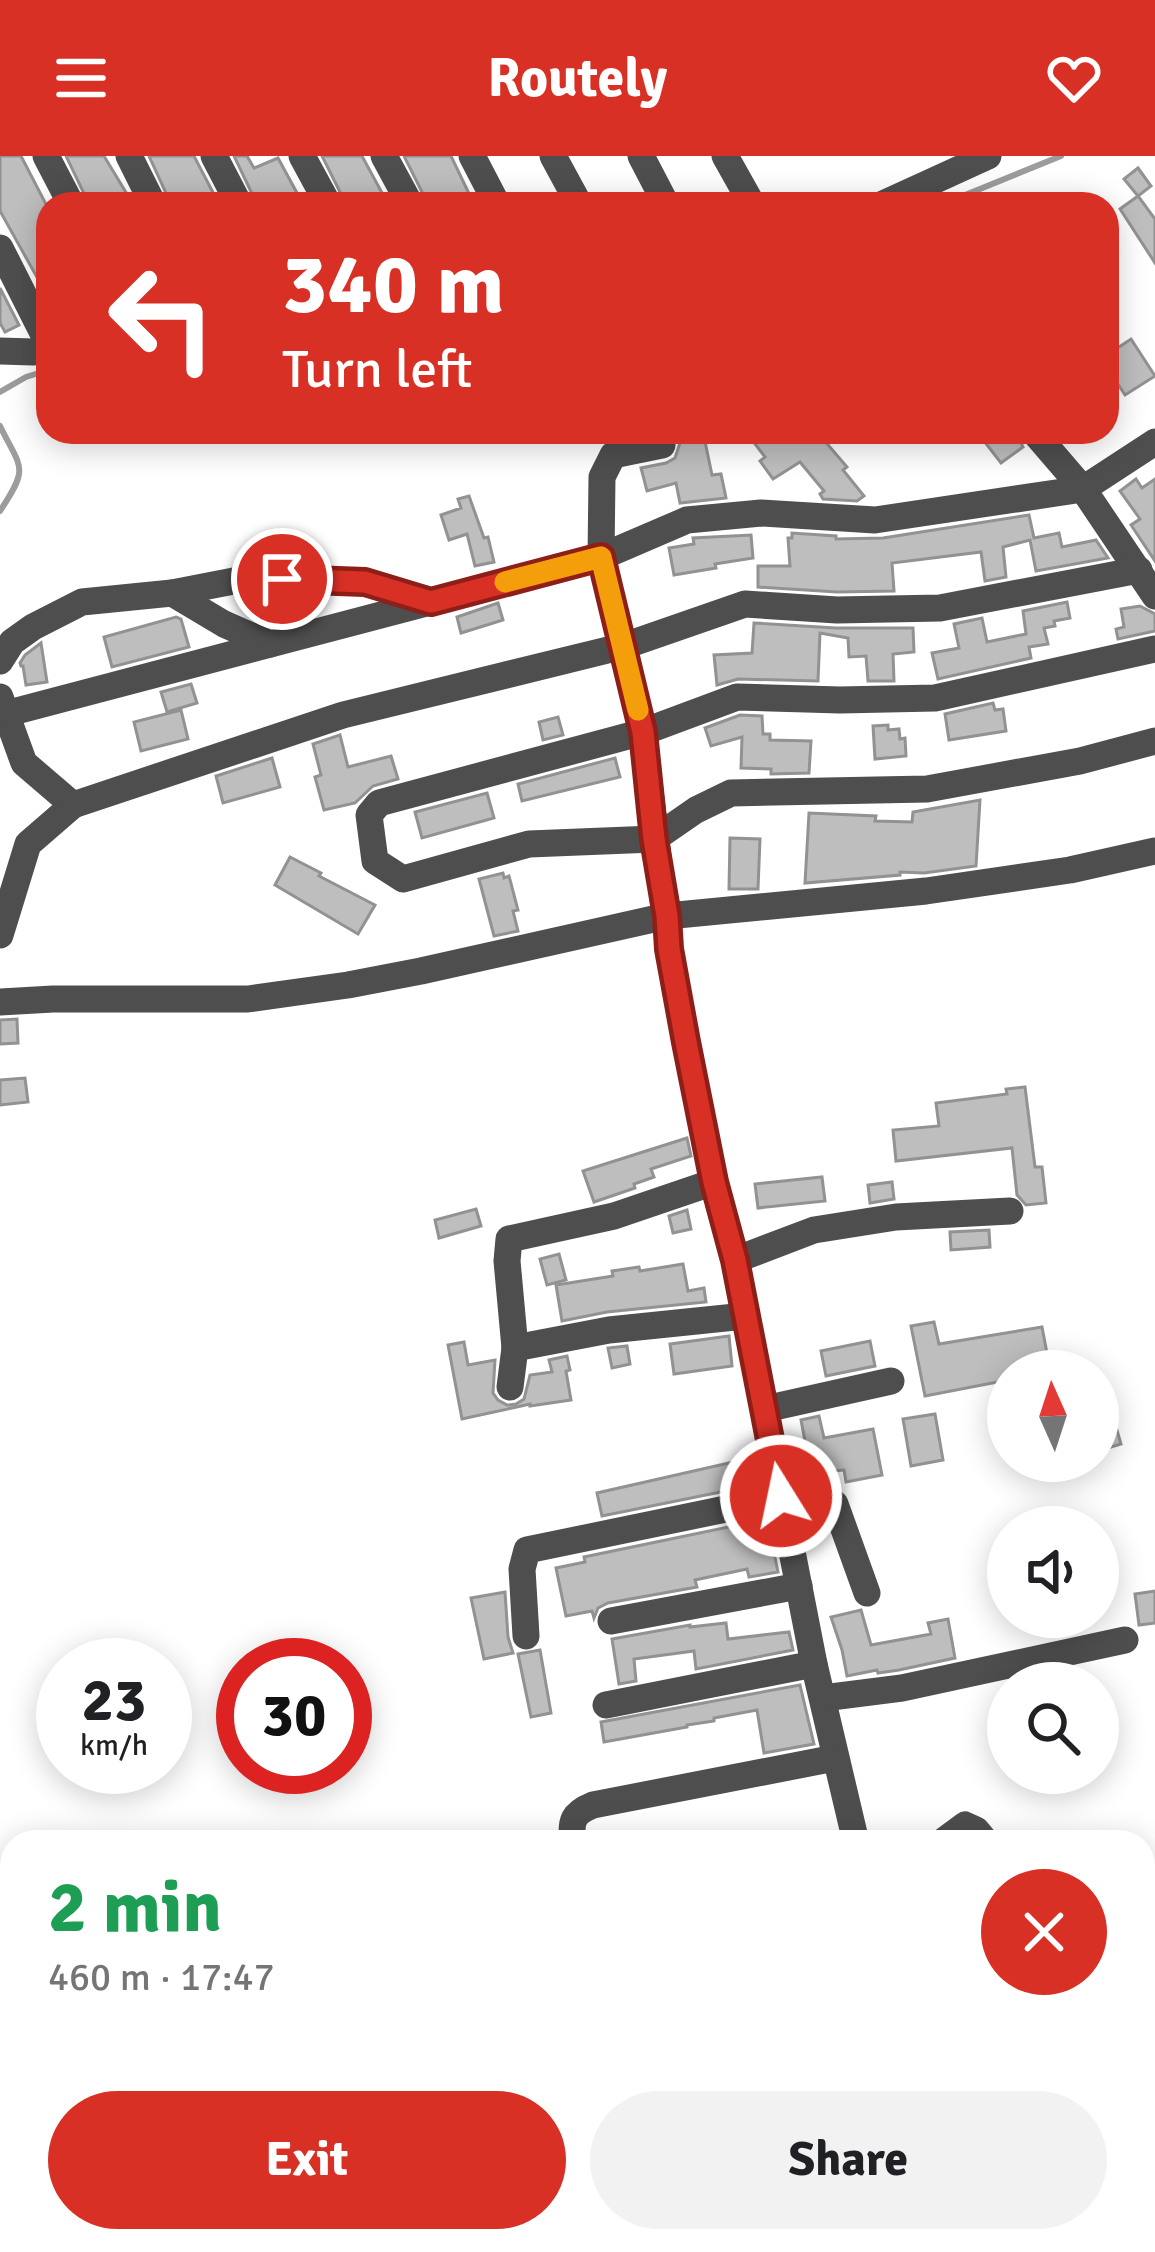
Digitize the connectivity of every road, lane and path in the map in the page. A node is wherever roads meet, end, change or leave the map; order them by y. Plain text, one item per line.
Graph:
1 (46, 156) edge
2 (129, 156) edge
3 (214, 156) edge
4 (302, 156) edge
5 (384, 156) edge
6 (472, 156) edge
7 (553, 156) edge
8 (641, 156) edge
9 (725, 156) edge
10 (988, 156) edge
11 (65, 192) edge
12 (147, 192) edge
13 (233, 192) edge
14 (322, 192) edge
15 (404, 192) edge
16 (491, 192) edge
17 (572, 192) edge
18 (660, 192) edge
19 (745, 192) edge
20 (909, 192) edge
21 (0, 248) edge
22 (36, 322) edge
23 (0, 351) edge
24 (36, 351) edge
25 (1044, 444) edge
26 (1154, 445) edge
27 (662, 446) dead end
28 (1083, 489) junction
29 (601, 557) junction
30 (1139, 570) junction
31 (172, 593) junction
32 (1155, 596) edge
33 (431, 602) junction
34 (270, 644) junction
35 (624, 646) junction
36 (1155, 650) edge
37 (0, 661) edge
38 (3, 705) edge
39 (643, 732) junction
40 (1155, 741) edge
41 (73, 805) junction
42 (654, 839) junction
43 (1155, 851) edge
44 (667, 916) junction
45 (0, 935) edge
46 (0, 1002) edge
47 (714, 1182) junction
48 (1010, 1211) dead end
49 (735, 1260) junction
50 (745, 1316) junction
51 (515, 1348) junction
52 (890, 1381) dead end
53 (511, 1387) dead end
54 (765, 1409) junction
55 (781, 1496) junction
56 (799, 1586) junction
57 (867, 1593) dead end
58 (611, 1621) dead end
59 (526, 1636) dead end
60 (1125, 1640) dead end
61 (814, 1664) junction
62 (823, 1698) junction
63 (606, 1705) dead end
64 (835, 1758) junction
65 (572, 1830) edge
66 (853, 1830) edge

1 - 11 street
2 - 12 street
3 - 13 street
4 - 14 street
5 - 15 street
6 - 16 street
7 - 17 street
8 - 18 street
9 - 19 street
10 - 20 street
21 - 22 street
23 - 24 street
25 - 28 street
26 - 28 street
27 - 29 street
28 - 29 street
28 - 30 street
29 - 33 street
29 - 35 street
30 - 32 street
30 - 35 street
31 - 33 street
31 - 34 street
31 - 37 street
33 - 34 street
34 - 38 street
35 - 39 street
35 - 41 street
36 - 39 street
38 - 41 street
39 - 42 street
39 - 42 street
40 - 42 street
41 - 45 street
42 - 44 street
43 - 44 street
44 - 46 street
44 - 47 street
47 - 49 street
47 - 51 street
48 - 49 street
49 - 50 street
50 - 51 street
50 - 54 street
51 - 53 street
52 - 54 street
54 - 55 street
55 - 56 street
55 - 57 street
55 - 59 street
56 - 58 street
56 - 61 street
60 - 62 street
61 - 62 street
61 - 63 street
62 - 64 street
64 - 65 street
64 - 66 street

